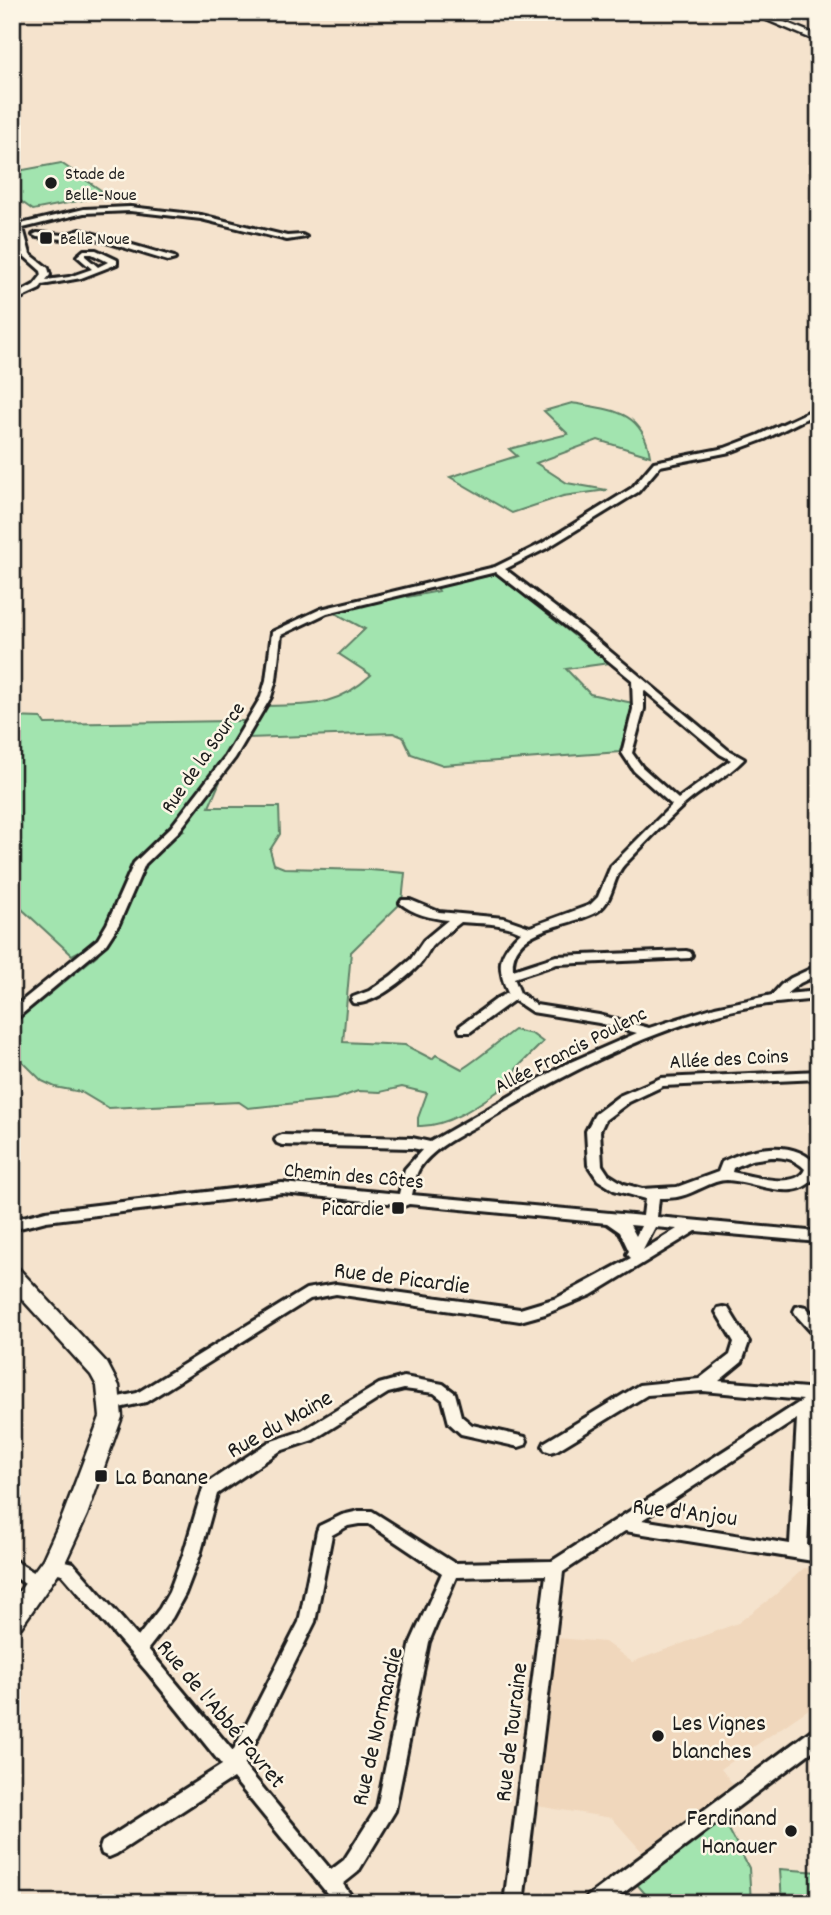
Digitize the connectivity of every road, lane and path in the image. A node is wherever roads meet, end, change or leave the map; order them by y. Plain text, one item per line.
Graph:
1 (20, 12) edge
2 (752, 12) edge
3 (12, 17) edge
4 (819, 39) edge
5 (12, 212) edge
6 (17, 223) edge
7 (37, 235) dead end
8 (302, 237) dead end
9 (171, 259) dead end
10 (97, 270) dead end
11 (41, 283) junction
12 (14, 298) edge
13 (819, 409) edge
14 (498, 569) junction
15 (637, 680) junction
16 (678, 805) junction
17 (405, 904) dead end
18 (458, 918) junction
19 (529, 931) junction
20 (686, 954) dead end
21 (819, 969) edge
22 (507, 976) junction
23 (514, 995) junction
24 (819, 995) edge
25 (777, 998) junction
26 (357, 1000) dead end
27 (12, 1016) edge
28 (465, 1029) dead end
29 (647, 1031) junction
30 (819, 1076) edge
31 (282, 1140) dead end
32 (432, 1147) junction
33 (724, 1175) junction
34 (652, 1195) junction
35 (404, 1200) junction
36 (612, 1219) junction
37 (654, 1222) junction
38 (695, 1224) junction
39 (12, 1225) edge
40 (819, 1237) edge
41 (666, 1241) junction
42 (636, 1251) junction
43 (626, 1266) junction
44 (12, 1274) edge
45 (801, 1311) dead end
46 (723, 1312) dead end
47 (819, 1332) edge
48 (703, 1385) junction
49 (815, 1399) edge
50 (110, 1404) junction
51 (519, 1441) dead end
52 (551, 1446) dead end
53 (624, 1524) junction
54 (798, 1552) junction
55 (819, 1555) edge
56 (52, 1565) junction
57 (12, 1566) edge
58 (555, 1567) junction
59 (451, 1570) junction
60 (39, 1584) junction
61 (13, 1616) edge
62 (138, 1650) junction
63 (819, 1735) edge
64 (234, 1767) junction
65 (109, 1847) dead end
66 (330, 1882) junction
67 (347, 1903) edge
68 (513, 1903) edge
69 (594, 1903) edge

1 - 3 main road
2 - 4 main road
5 - 6 street
6 - 8 street
6 - 11 street
7 - 9 street
10 - 11 street
11 - 12 street
13 - 14 street, Rue de la Source
14 - 15 street
14 - 27 street, Rue de la Source
15 - 16 street
15 - 16 street
16 - 19 street
17 - 18 street
18 - 19 street
18 - 26 street
19 - 22 street
20 - 22 street
21 - 25 street
22 - 23 street
23 - 28 street
23 - 29 street
24 - 25 street, Allée Francis Poulenc
25 - 29 street, Allée Francis Poulenc
29 - 32 street, Allée Francis Poulenc
30 - 34 street, Allée des Coins
31 - 32 street
32 - 35 street, Allée Francis Poulenc
33 - 33 street
33 - 34 street
34 - 37 street
35 - 36 street, Chemin des Côtes
35 - 39 street, Chemin des Côtes
36 - 37 street, Chemin des Côtes
36 - 42 street
37 - 38 street, Chemin des Côtes
37 - 41 street
37 - 42 street
38 - 40 street, Chemin des Côtes
38 - 41 street, Rue de Picardie
41 - 43 street, Rue de Picardie
42 - 43 street
43 - 50 street, Rue de Picardie
44 - 50 street
45 - 47 street
46 - 48 street
48 - 49 street
48 - 52 street
49 - 53 street
49 - 54 street
50 - 56 street
51 - 62 street, Rue du Maine
53 - 54 street, Rue d'Anjou
53 - 58 street, Rue d'Anjou
54 - 55 street, Rue d'Anjou
56 - 60 street
56 - 62 street, Rue de l'Abbé Favret
57 - 60 street
58 - 59 street
58 - 68 street, Rue de Touraine
59 - 64 street
59 - 66 street, Rue de Normandie
60 - 61 street
62 - 64 street, Rue de l'Abbé Favret
63 - 69 street
64 - 65 street
64 - 66 street, Rue de l'Abbé Favret
66 - 67 street, Rue de l'Abbé Favret

